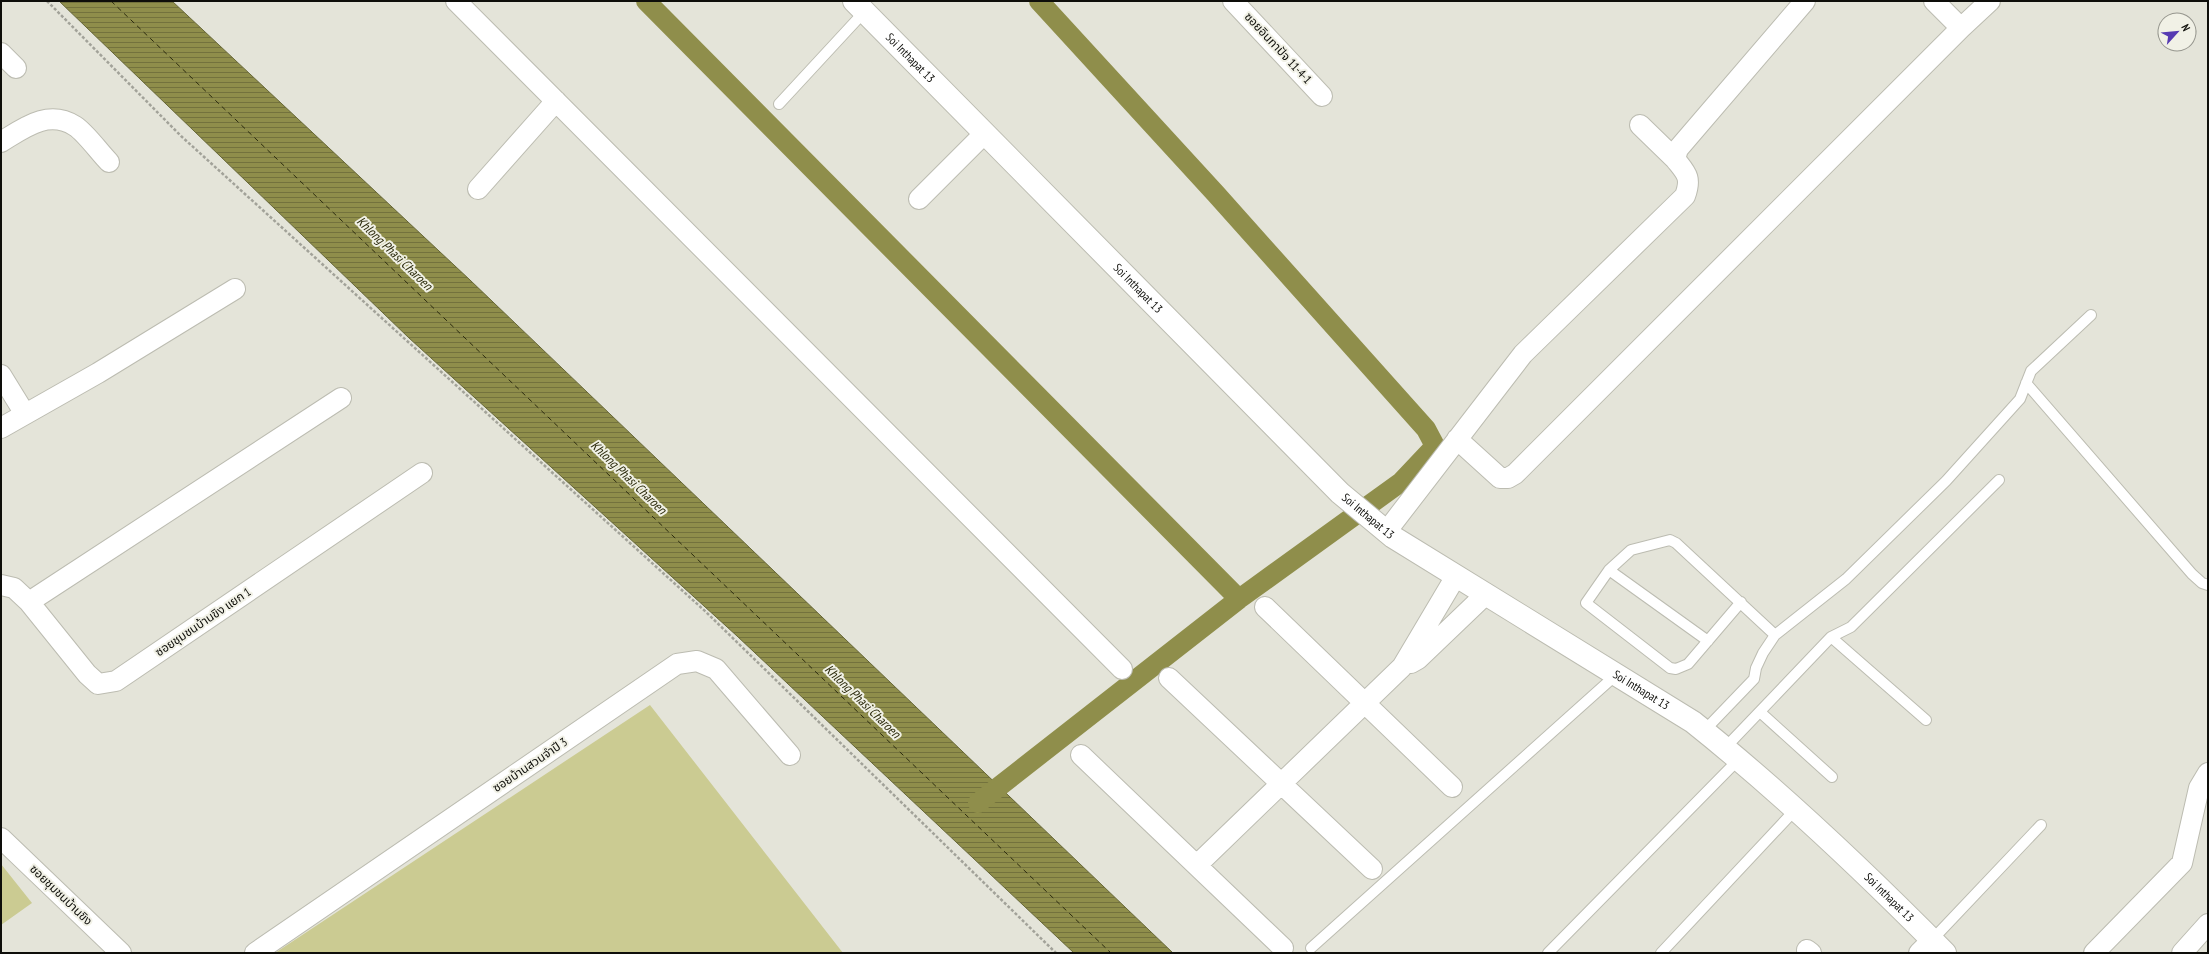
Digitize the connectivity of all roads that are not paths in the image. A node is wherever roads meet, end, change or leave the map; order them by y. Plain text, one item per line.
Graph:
1 (456, 1) edge
2 (1233, 1) edge
3 (1805, 1) edge
4 (1934, 1) edge
5 (1990, 1) edge
6 (860, 6) edge
7 (1961, 28) junction
8 (1, 53) edge
9 (16, 68) dead end
10 (1322, 96) dead end
11 (556, 101) junction
12 (779, 104) dead end
13 (1640, 125) dead end
14 (985, 133) junction
15 (1, 142) edge
16 (1675, 159) junction
17 (109, 162) dead end
18 (478, 188) dead end
19 (919, 199) dead end
20 (235, 289) dead end
21 (2091, 315) dead end
22 (1, 375) edge
23 (2026, 383) junction
24 (341, 398) dead end
25 (25, 414) junction
26 (1, 428) edge
27 (1457, 439) junction
28 (422, 473) dead end
29 (1999, 480) dead end
30 (1371, 520) junction
31 (1609, 570) junction
32 (1456, 576) junction
33 (1, 585) edge
34 (2208, 585) edge
35 (1486, 594) junction
36 (29, 602) junction
37 (1741, 602) junction
38 (1264, 607) dead end
39 (1776, 635) junction
40 (1831, 638) junction
41 (1708, 641) junction
42 (1402, 667) junction
43 (1122, 669) dead end
44 (1617, 674) junction
45 (1169, 678) dead end
46 (1367, 703) junction
47 (1760, 712) junction
48 (1926, 720) dead end
49 (1704, 731) junction
50 (1732, 753) junction
51 (790, 755) dead end
52 (1080, 755) dead end
53 (1832, 777) dead end
54 (2205, 783) edge
55 (1281, 785) junction
56 (1452, 787) dead end
57 (1795, 810) junction
58 (2041, 825) dead end
59 (1, 838) edge
60 (1197, 865) junction
61 (1372, 869) dead end
62 (2208, 924) edge
63 (1283, 948) dead end
64 (1311, 948) dead end
65 (1932, 949) edge
66 (121, 953) edge
67 (255, 953) edge
68 (1548, 953) edge
69 (1661, 953) edge
70 (2094, 953) edge
71 (2182, 953) edge

1 - 11 street
2 - 10 street, ซอยอินทาปัจ 11-4-1
3 - 16 street
4 - 7 street
5 - 7 street
6 - 12 lane
6 - 14 street, Soi Inthapat 13
7 - 27 street
8 - 9 street
11 - 18 street
11 - 43 street
13 - 16 street
14 - 19 street
14 - 30 street, Soi Inthapat 13
15 - 17 street
16 - 27 street
20 - 25 street
21 - 23 lane
22 - 25 street
23 - 34 lane
23 - 39 lane
24 - 36 street
25 - 26 street
27 - 30 street
28 - 36 street, ซอยชุมชนบ้านขิง แยก 1
29 - 40 lane
30 - 32 street, Soi Inthapat 13
31 - 37 lane
31 - 41 lane
31 - 41 lane
32 - 35 street, Soi Inthapat 13
32 - 42 street
33 - 36 street, ซอยชุมชนบ้านขิง แยก 1
35 - 42 street
35 - 44 street, Soi Inthapat 13
37 - 39 lane
37 - 41 lane
38 - 46 street
39 - 49 lane
40 - 47 lane
40 - 48 lane
42 - 46 street
44 - 49 street, Soi Inthapat 13
44 - 64 lane
45 - 55 street
46 - 55 street
46 - 56 street
47 - 50 lane
47 - 53 lane
49 - 50 street, Soi Inthapat 13
50 - 57 street, Soi Inthapat 13
50 - 68 lane
51 - 67 street, ซอยบ้านสวนจำปี 3
52 - 60 street
54 - 70 street
55 - 60 street
55 - 61 street
57 - 65 street, Soi Inthapat 13
57 - 69 lane
58 - 65 lane
59 - 66 street, ซอยชุมชนบ้านขิง
60 - 63 street
62 - 71 street

